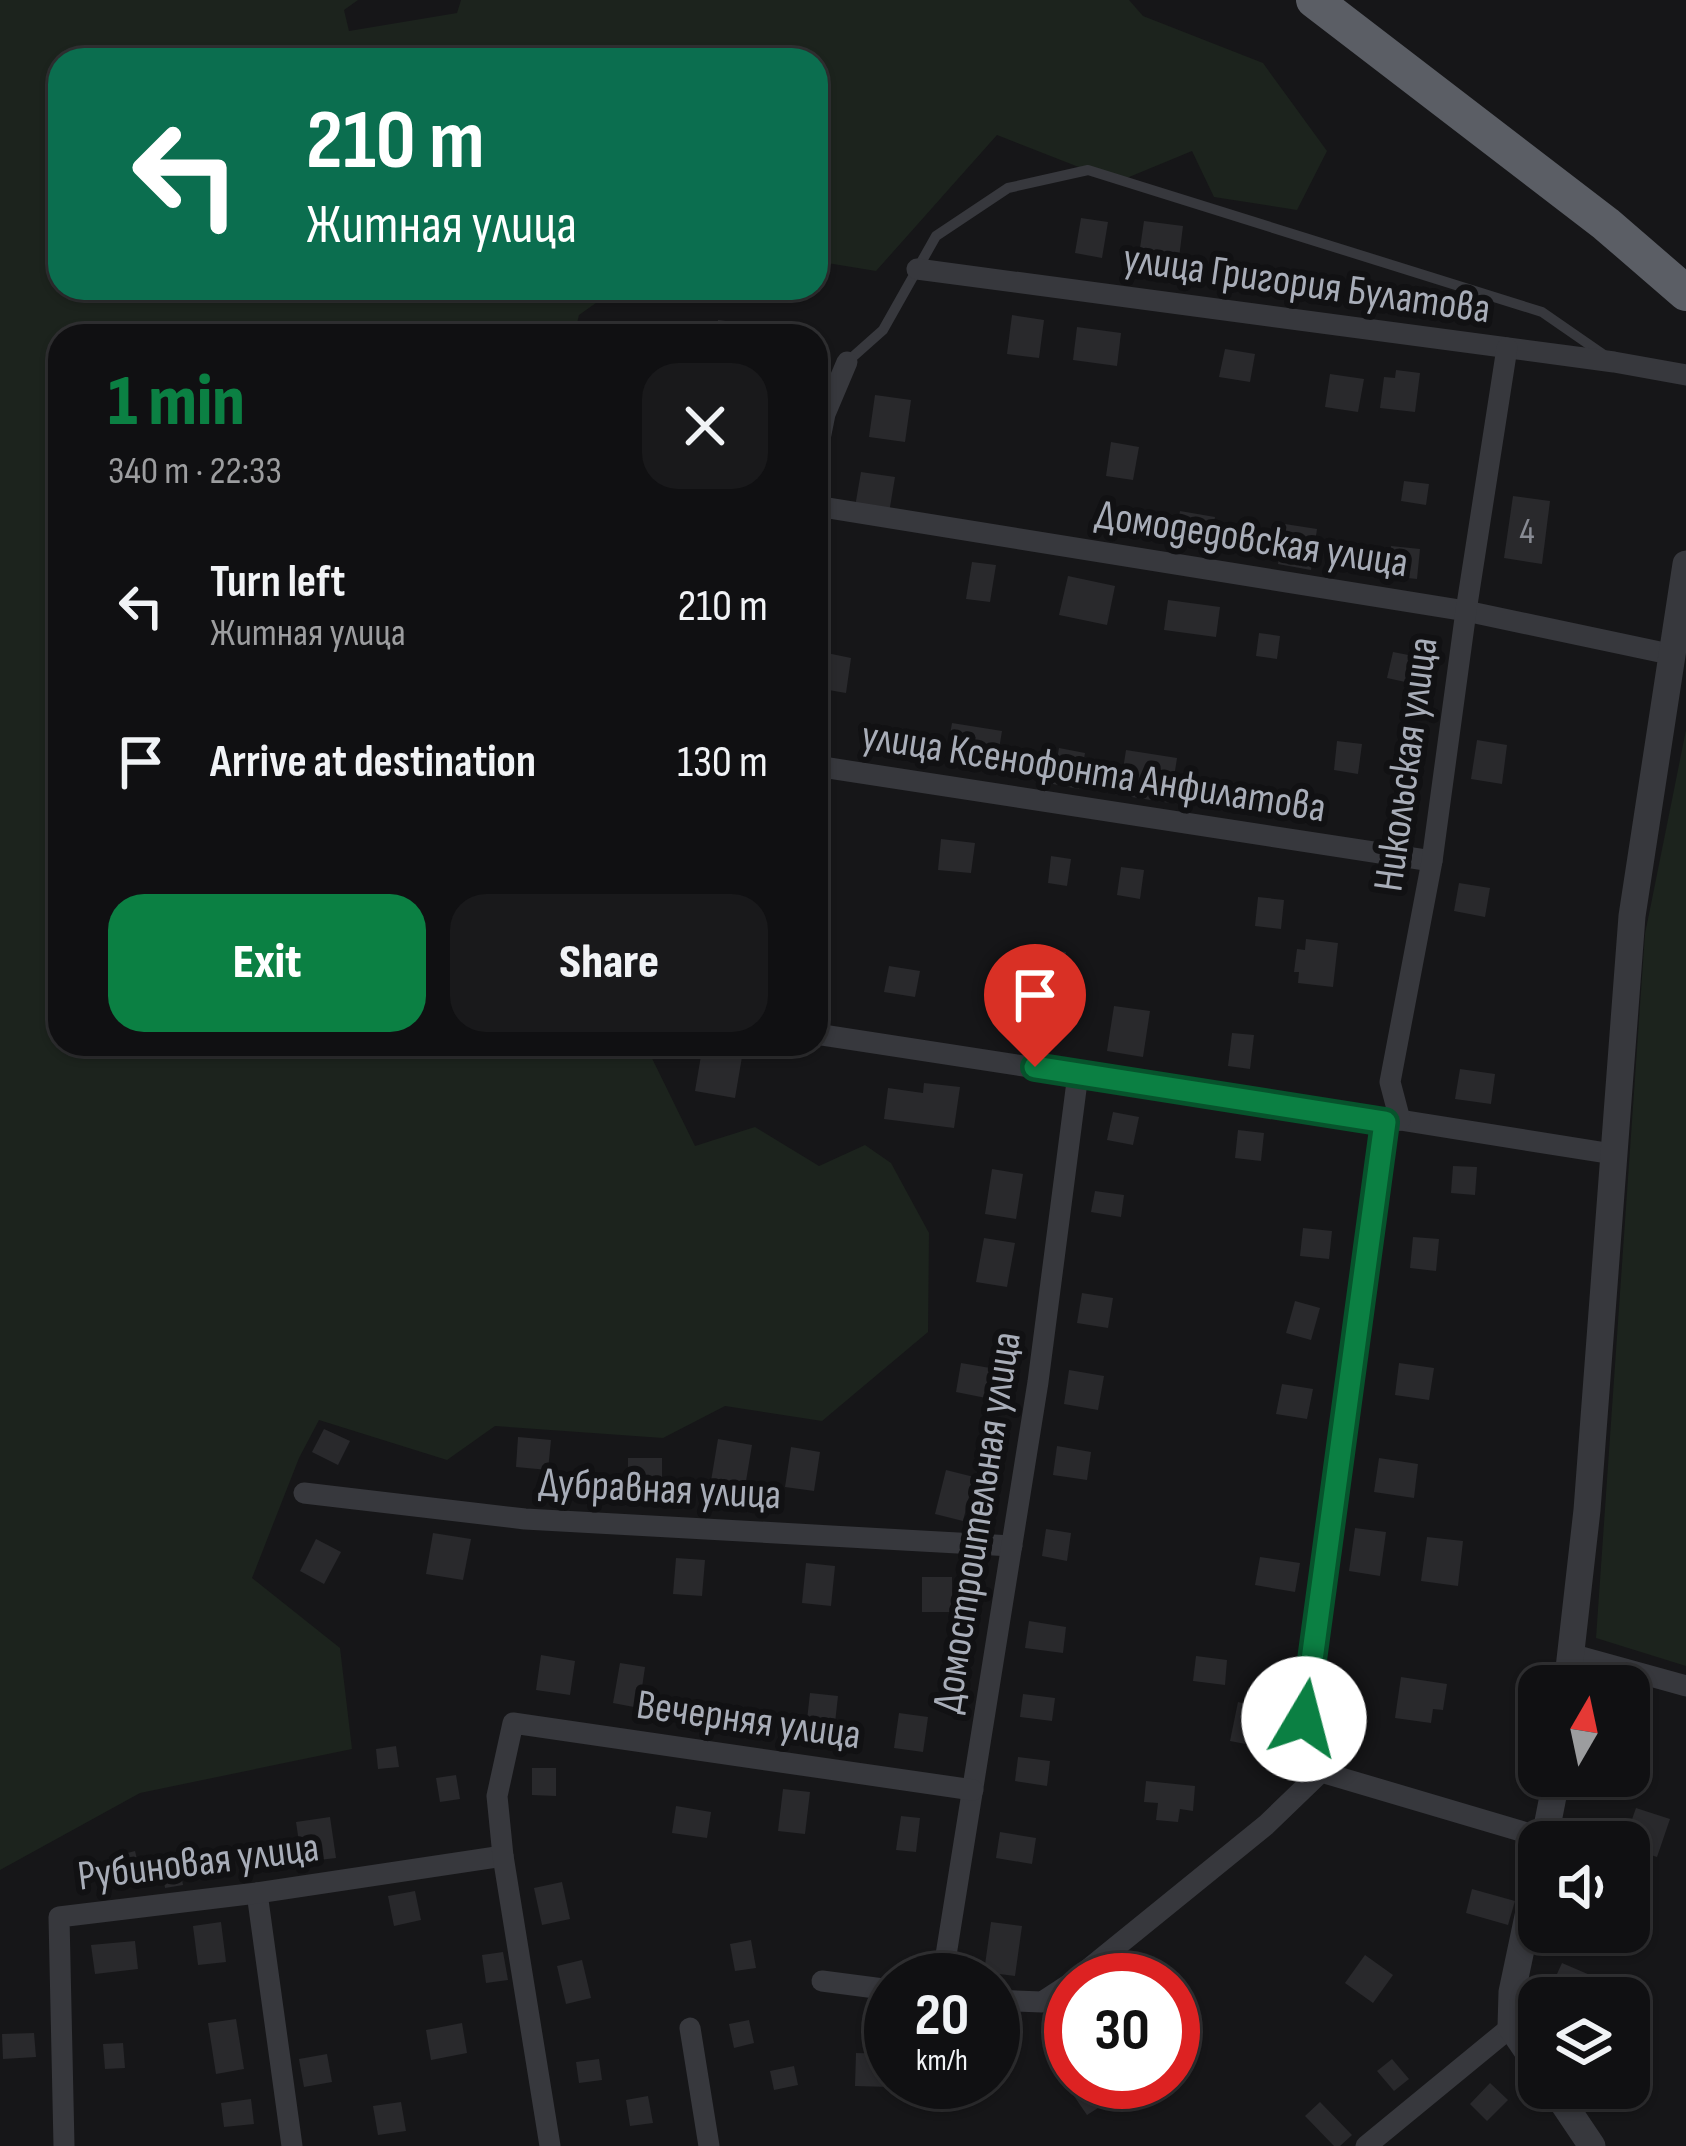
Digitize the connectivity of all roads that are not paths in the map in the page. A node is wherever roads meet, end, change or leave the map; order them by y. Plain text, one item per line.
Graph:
1 (1314, 0) edge
2 (917, 269) junction
3 (1686, 293) edge
4 (1508, 348) junction
5 (847, 362) joint
6 (1614, 362) junction
7 (1686, 375) edge
8 (828, 407) edge
9 (828, 508) edge
10 (1686, 563) edge
11 (1466, 611) junction
12 (1674, 655) junction
13 (828, 768) edge
14 (1432, 861) junction
15 (828, 1036) edge
16 (1078, 1074) junction
17 (1392, 1121) junction
18 (1613, 1154) junction
19 (304, 1493) dead end
20 (1012, 1546) junction
21 (1570, 1654) junction
22 (1569, 1665) edge
23 (1686, 1686) edge
24 (1321, 1772) junction
25 (973, 1790) junction
26 (1518, 1840) edge
27 (503, 1856) junction
28 (256, 1893) junction
29 (946, 1953) edge
30 (1108, 1953) edge
31 (1520, 1953) edge
32 (822, 1982) dead end
33 (864, 1987) edge
34 (1511, 2026) junction
35 (689, 2028) dead end
36 (1518, 2036) edge
37 (1566, 2109) edge
38 (64, 2146) edge
39 (292, 2146) edge
40 (550, 2146) edge
41 (709, 2146) edge
42 (1366, 2146) edge
43 (1592, 2146) edge

1 - 3 highway
2 - 4 street, улица Григория Булатова
2 - 5 lane
2 - 6 lane
4 - 6 street, улица Григория Булатова
4 - 11 street, Никольская улица
5 - 8 street
6 - 7 street, улица Григория Булатова
9 - 11 street, Домодедовская улица
10 - 12 street
11 - 12 street, Домодедовская улица
11 - 14 street, Никольская улица
12 - 18 street
13 - 14 street, улица Ксенофонта Анфилатова
14 - 17 street, Никольская улица
15 - 16 street
16 - 17 street
16 - 20 street, Домостроительная улица
17 - 18 street
17 - 24 street, Никольская улица
18 - 21 street
19 - 20 street, Дубравная улица
20 - 25 street, Домостроительная улица
21 - 22 street
21 - 23 street
24 - 26 street
24 - 30 street
25 - 27 street, Вечерняя улица
25 - 29 street, Домостроительная улица
27 - 28 street, Рубиновая улица
27 - 40 street
28 - 38 street, Рубиновая улица
28 - 39 street
31 - 34 street
32 - 33 street
34 - 36 street
34 - 42 street
35 - 41 street
37 - 43 street

